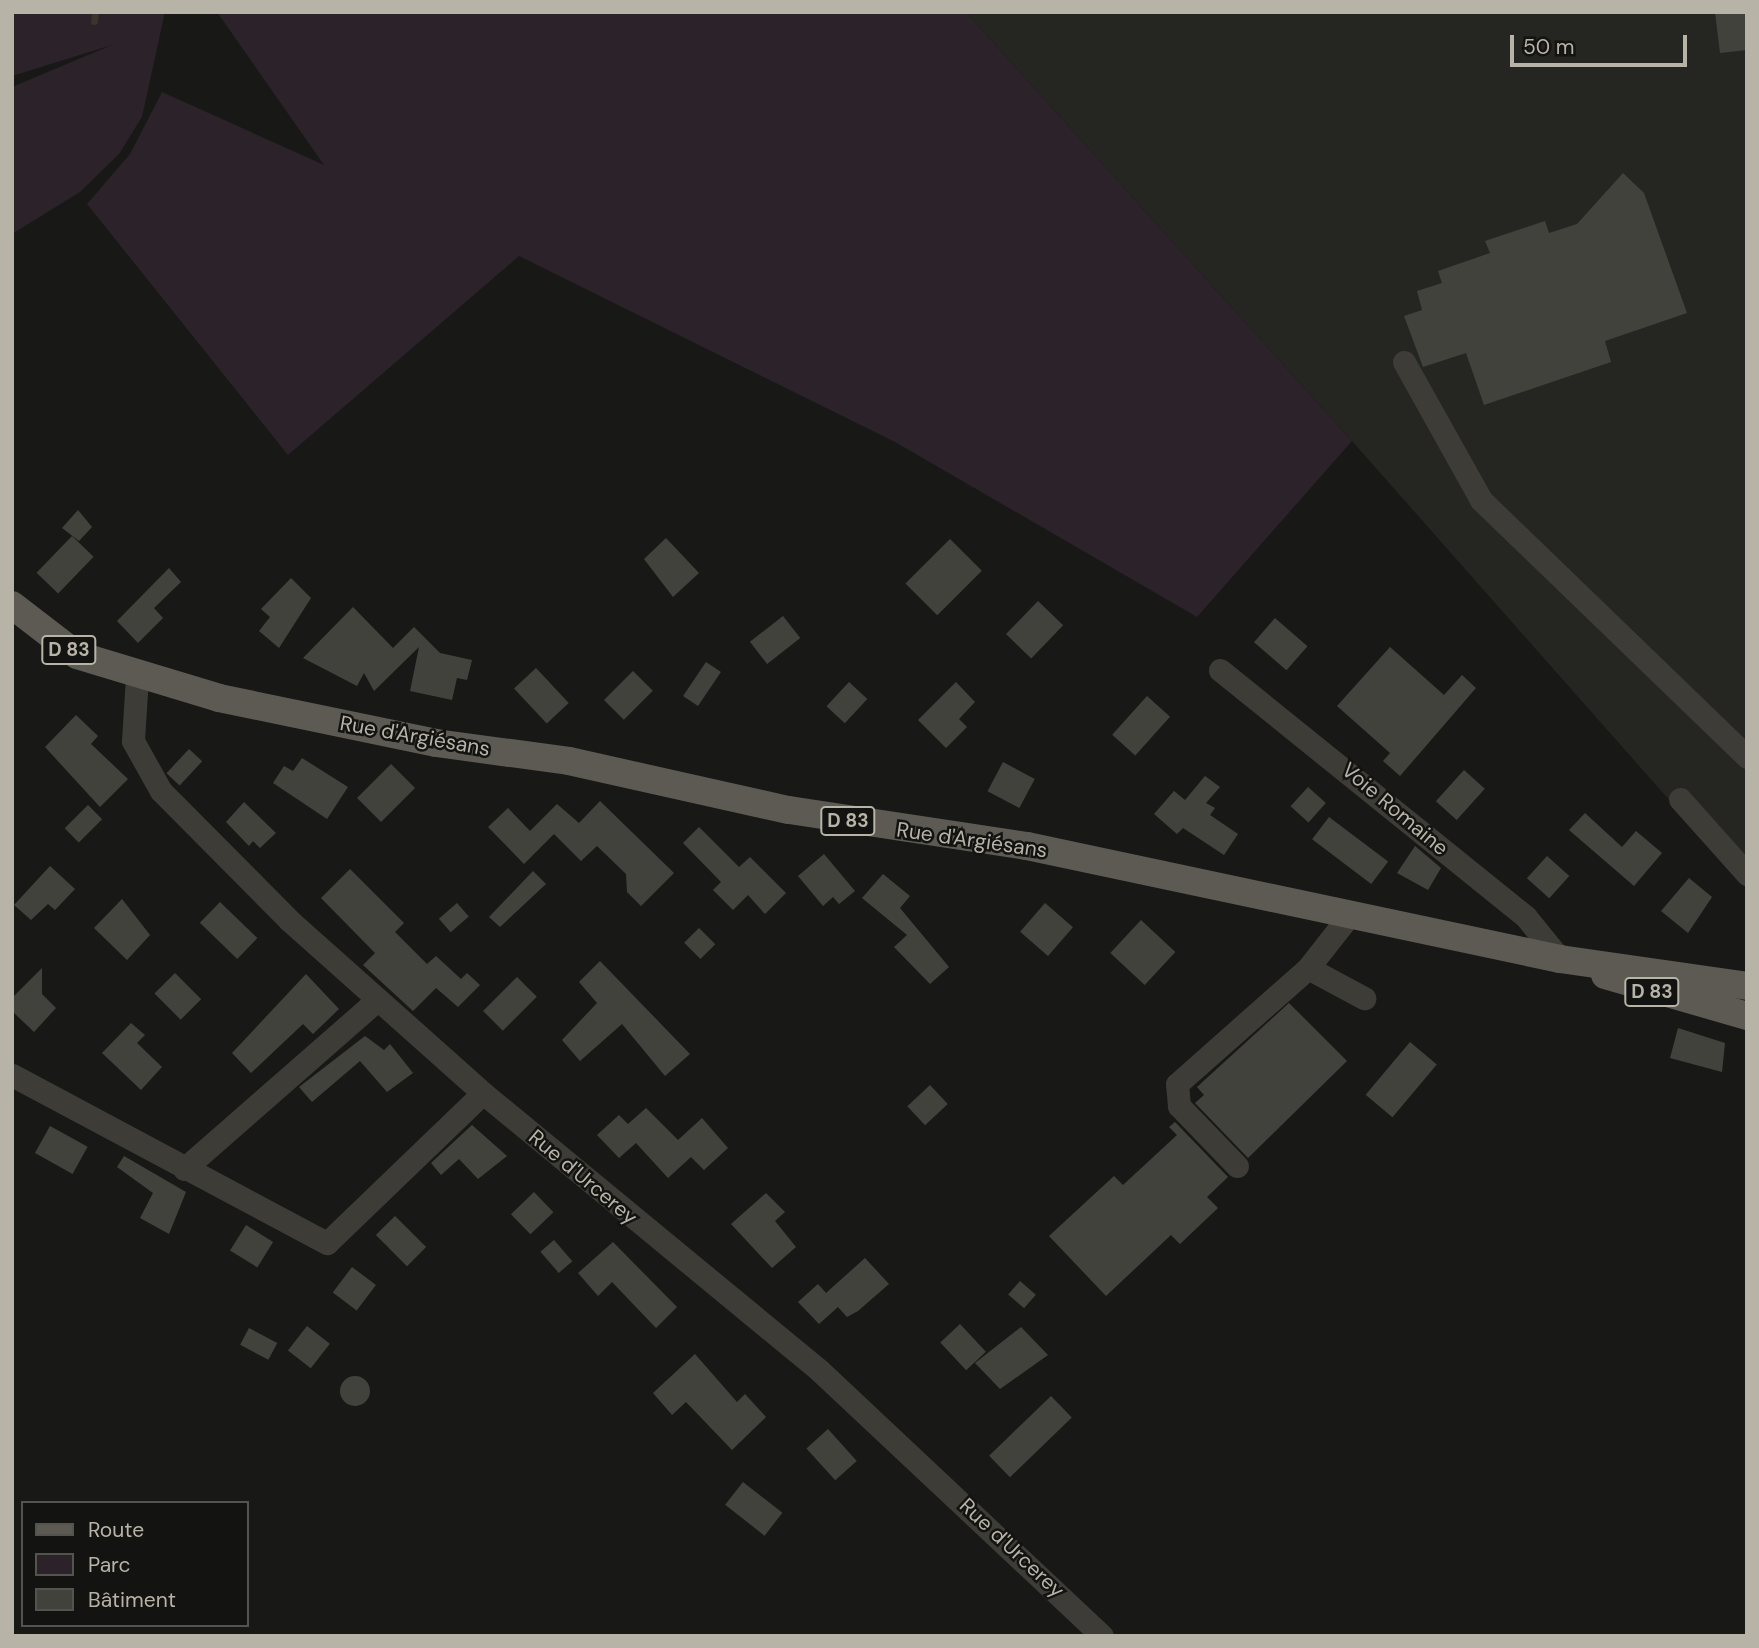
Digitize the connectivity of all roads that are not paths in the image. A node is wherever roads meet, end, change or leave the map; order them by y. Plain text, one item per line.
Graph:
1 (1404, 362) dead end
2 (13, 607) edge
3 (1220, 670) dead end
4 (137, 677) junction
5 (1747, 757) edge
6 (1679, 799) dead end
7 (1747, 874) edge
8 (1348, 917) junction
9 (1560, 959) junction
10 (1308, 968) junction
11 (1747, 986) edge
12 (1364, 998) dead end
13 (377, 1000) junction
14 (1744, 1014) edge
15 (12, 1075) edge
16 (483, 1093) junction
17 (1237, 1166) dead end
18 (184, 1169) junction
19 (1102, 1636) edge

1 - 5 street
2 - 4 main road, D 83
3 - 9 street, Voie Romaine
4 - 8 main road, Rue d'Argiésans / D 83
4 - 13 street, Rue d'Urcerey
6 - 7 street
8 - 9 main road, Rue d'Argiésans / D 83
8 - 10 street
9 - 11 main road, Rue d'Argiésans / D 83
9 - 14 main road, Rue d'Argiésans / D 83
10 - 12 street
10 - 17 street
13 - 16 street, Rue d'Urcerey
13 - 18 street
15 - 18 street
16 - 18 street
16 - 19 street, Rue d'Urcerey

